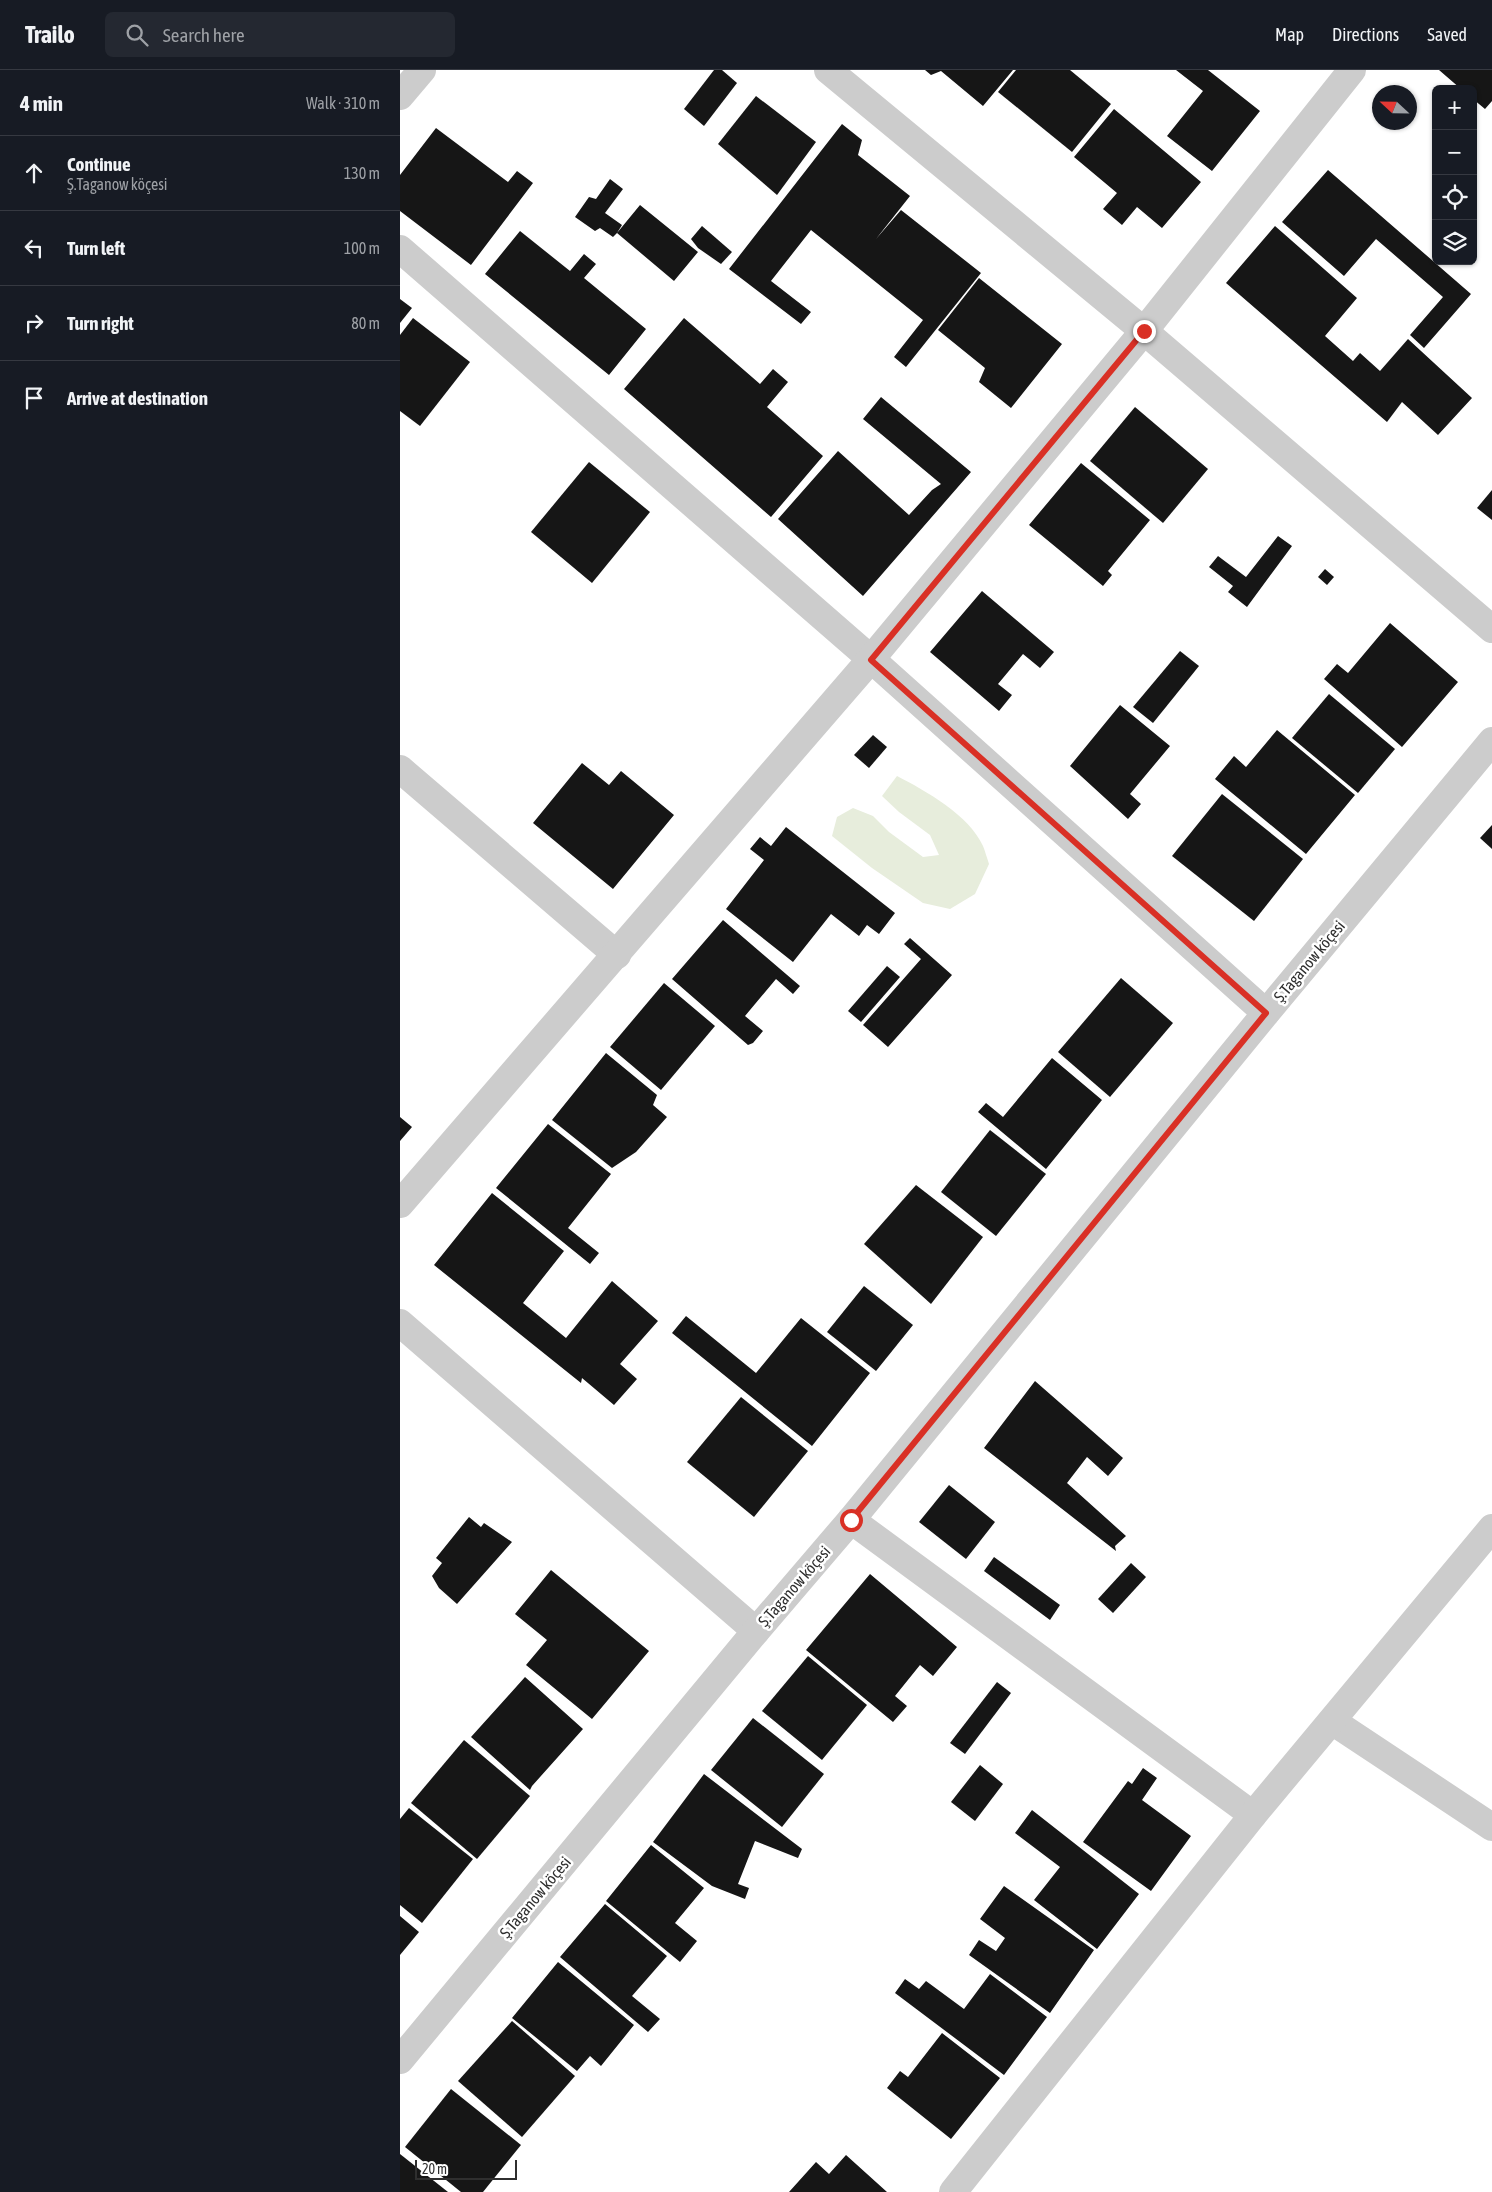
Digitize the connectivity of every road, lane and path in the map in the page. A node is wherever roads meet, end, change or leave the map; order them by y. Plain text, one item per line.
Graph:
1 (422, 70) edge
2 (828, 70) edge
3 (1352, 70) edge
4 (400, 96) edge
5 (400, 248) edge
6 (1144, 331) junction
7 (1492, 629) edge
8 (871, 660) junction
9 (1492, 741) edge
10 (400, 769) edge
11 (617, 955) junction
12 (1266, 1013) junction
13 (400, 1204) edge
14 (400, 1323) edge
15 (851, 1520) junction
16 (1492, 1528) edge
17 (756, 1631) junction
18 (1332, 1721) junction
19 (1253, 1815) junction
20 (1492, 1826) edge
21 (400, 2060) edge
22 (953, 2192) edge

1 - 4 street
2 - 6 street
3 - 6 street
5 - 8 street
6 - 7 street
6 - 8 street
8 - 11 street
8 - 12 street
9 - 12 street, Ş.Taganow köçesi
10 - 11 street
11 - 13 street
12 - 15 street, Ş.Taganow köçesi
14 - 17 street
15 - 17 street, Ş.Taganow köçesi
15 - 19 street
16 - 18 street
17 - 21 street, Ş.Taganow köçesi
18 - 19 street
18 - 20 street
19 - 22 street

